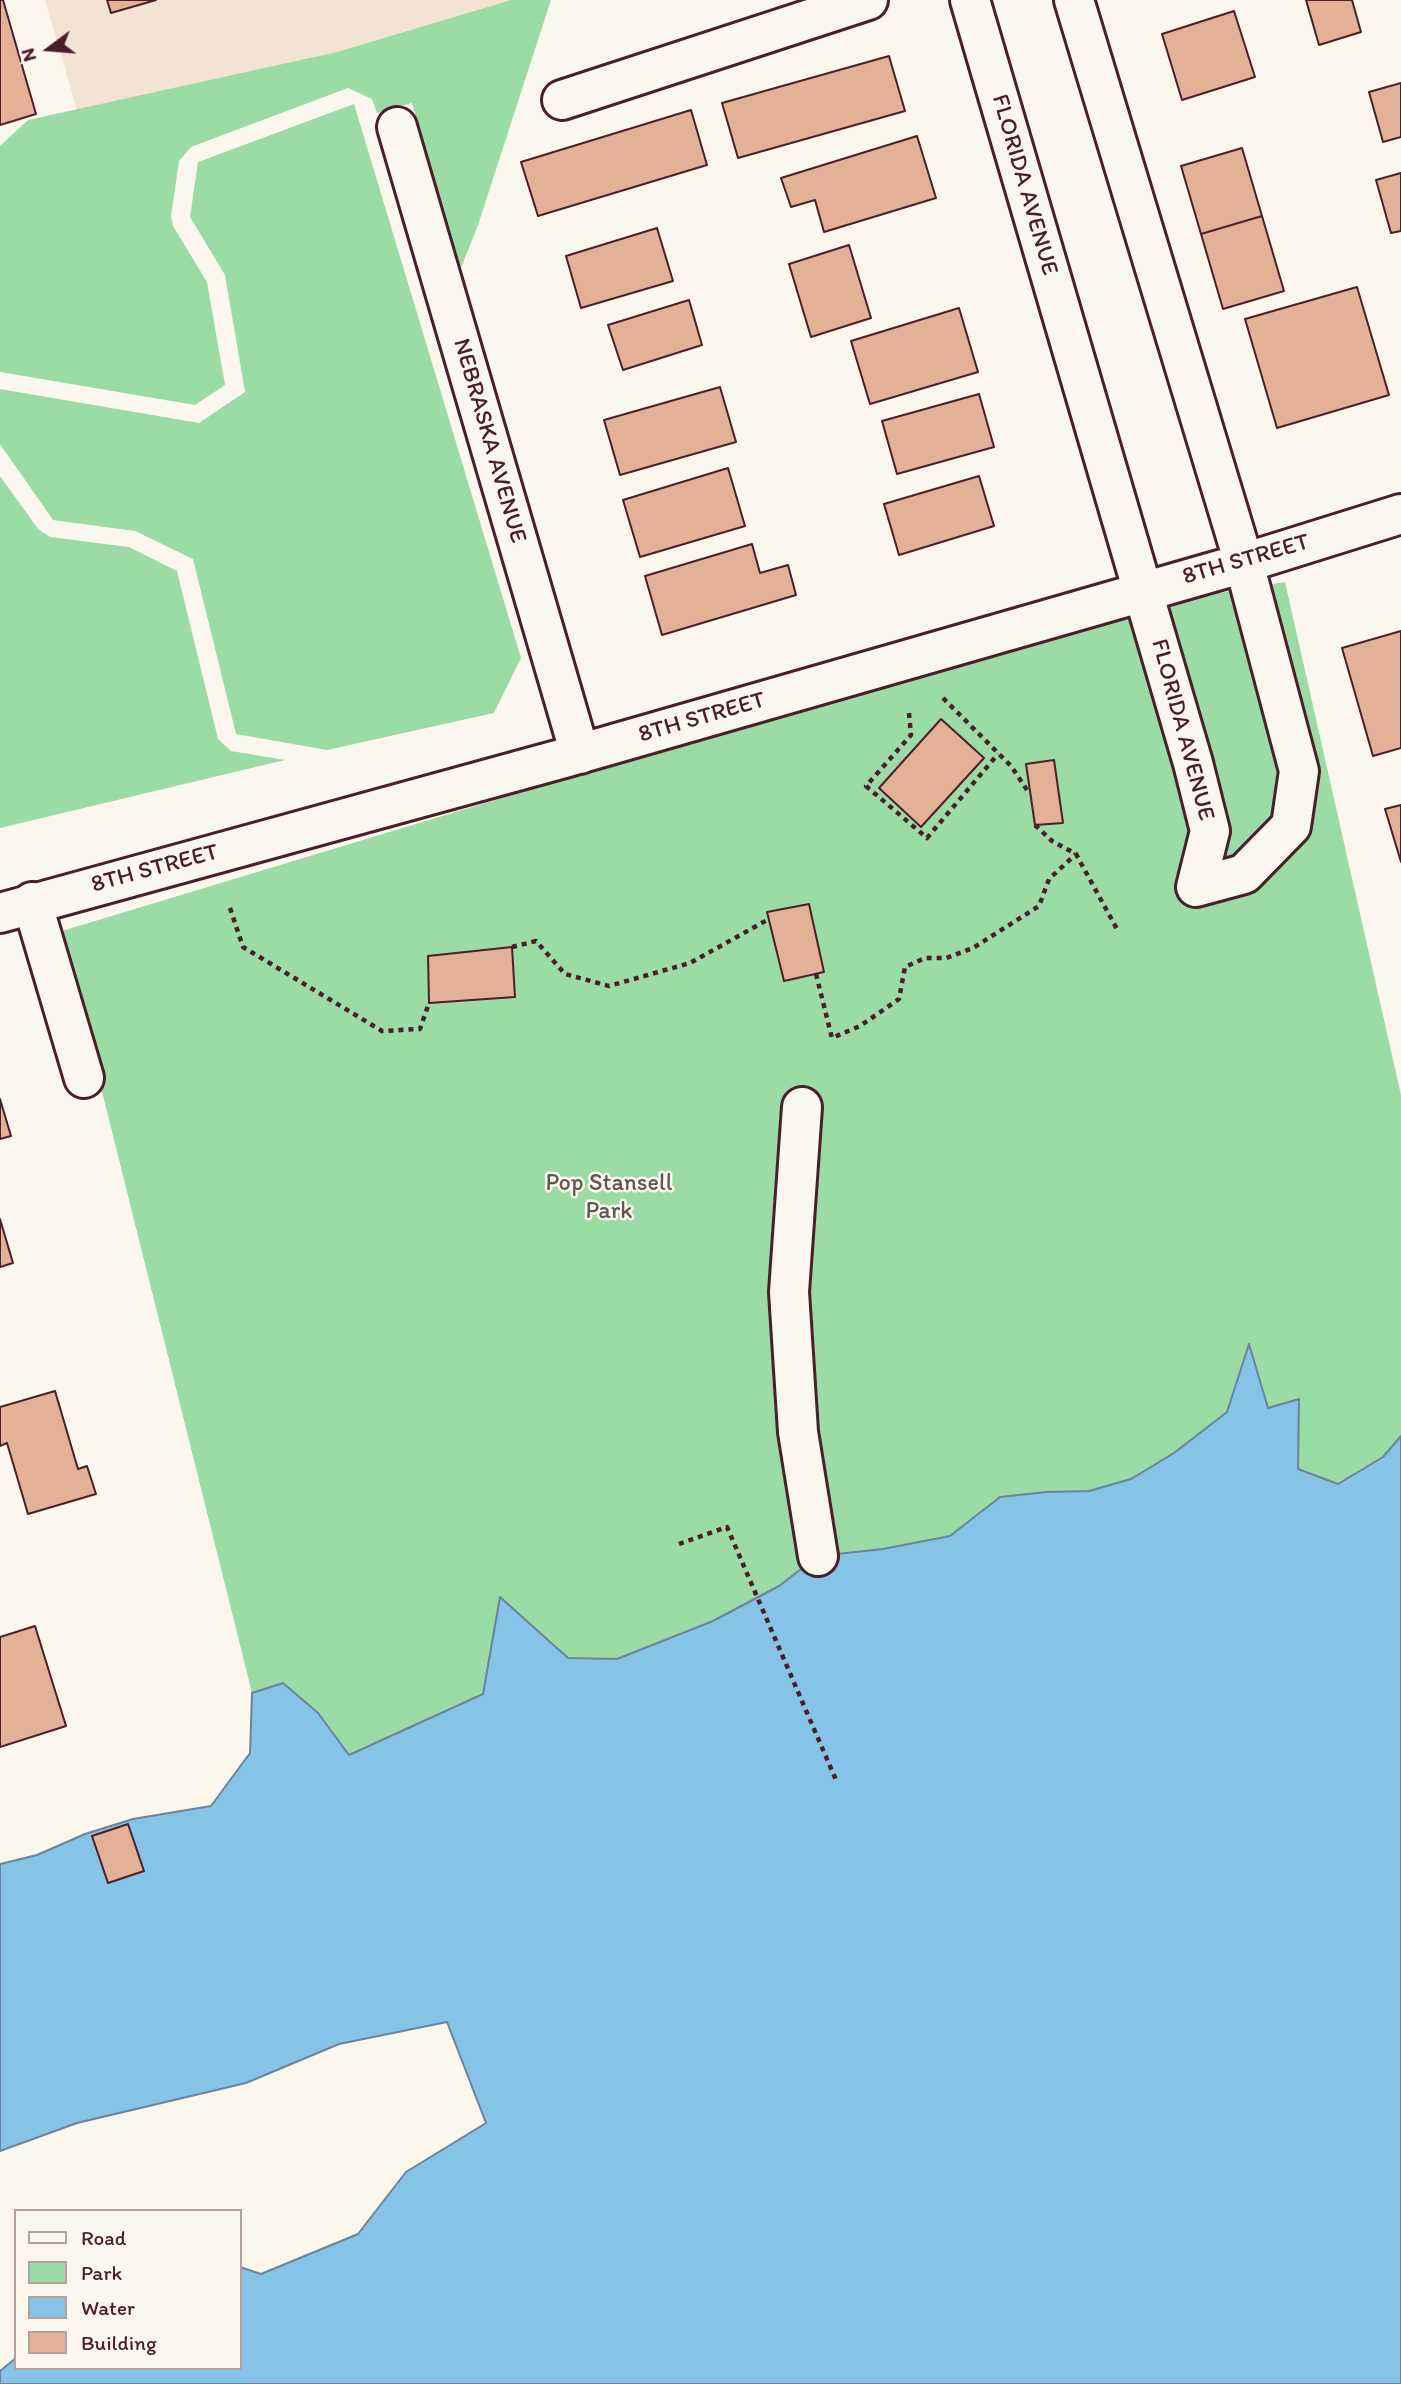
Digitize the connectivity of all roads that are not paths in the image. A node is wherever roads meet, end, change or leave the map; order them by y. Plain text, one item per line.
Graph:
1 (868, 0) edge
2 (970, 0) edge
3 (1074, 0) edge
4 (562, 100) dead end
5 (397, 127) dead end
6 (1401, 514) edge
7 (1244, 563) junction
8 (1142, 589) junction
9 (580, 754) junction
10 (16, 907) edge
11 (84, 1077) dead end
12 (802, 1107) dead end
13 (818, 1556) dead end

1 - 4 street
2 - 8 street, FLORIDA AVENUE
3 - 7 street, FLORIDA AVENUE
5 - 9 street, NEBRASKA AVENUE
6 - 7 street, 8TH STREET
7 - 8 street, 8TH STREET
7 - 8 street, FLORIDA AVENUE
8 - 9 street, 8TH STREET
9 - 10 street, 8TH STREET
10 - 11 street
12 - 13 street

